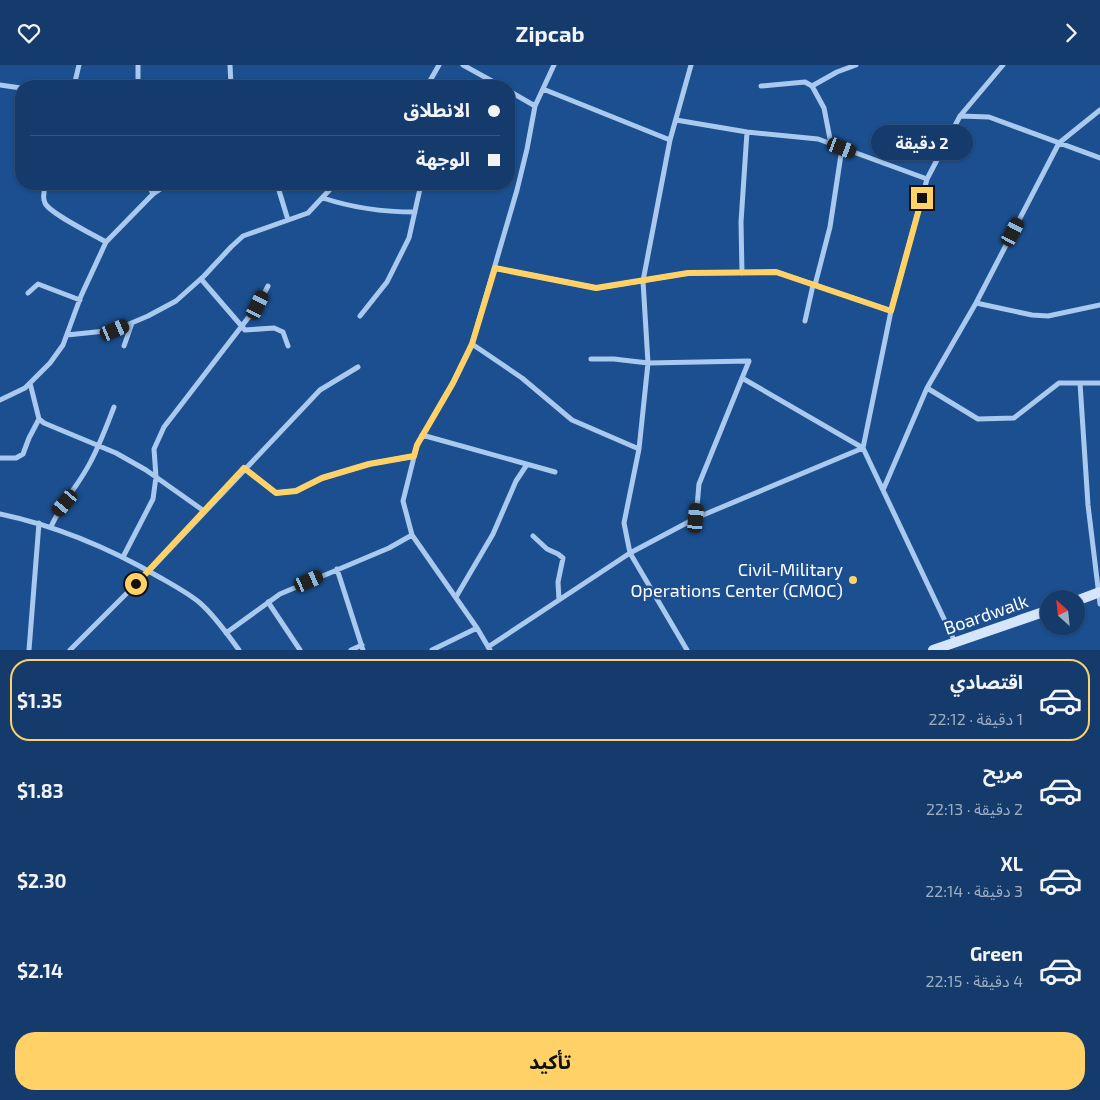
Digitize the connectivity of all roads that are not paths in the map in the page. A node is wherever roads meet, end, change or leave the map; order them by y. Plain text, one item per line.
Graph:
1 (79, 65) edge
2 (138, 65) edge
3 (230, 65) edge
4 (439, 65) edge
5 (464, 65) edge
6 (554, 65) edge
7 (691, 65) edge
8 (856, 65) edge
9 (1003, 65) edge
10 (75, 80) edge
11 (138, 80) edge
12 (231, 80) edge
13 (431, 80) edge
14 (490, 80) edge
15 (0, 85) edge
16 (761, 86) dead end
17 (812, 86) junction
18 (15, 87) edge
19 (543, 89) junction
20 (515, 94) edge
21 (535, 106) junction
22 (1100, 110) edge
23 (960, 116) junction
24 (676, 120) junction
25 (747, 132) junction
26 (670, 140) junction
27 (1059, 143) junction
28 (831, 144) junction
29 (842, 148) junction
30 (1100, 158) edge
31 (927, 179) junction
32 (43, 190) edge
33 (151, 190) edge
34 (159, 190) edge
35 (279, 190) edge
36 (330, 190) edge
37 (420, 190) edge
38 (153, 194) junction
39 (324, 198) junction
40 (415, 212) junction
41 (288, 220) junction
42 (106, 242) junction
43 (495, 268) junction
44 (742, 273) junction
45 (201, 279) junction
46 (643, 281) junction
47 (814, 285) junction
48 (268, 286) dead end
49 (28, 293) dead end
50 (80, 300) junction
51 (976, 303) junction
52 (1100, 305) edge
53 (891, 311) junction
54 (360, 316) dead end
55 (806, 321) dead end
56 (132, 323) junction
57 (241, 326) junction
58 (67, 335) junction
59 (472, 344) junction
60 (124, 346) dead end
61 (288, 346) dead end
62 (591, 359) dead end
63 (648, 363) junction
64 (358, 367) dead end
65 (742, 378) junction
66 (30, 383) junction
67 (1080, 383) junction
68 (1100, 383) edge
69 (927, 388) junction
70 (0, 399) edge
71 (114, 407) dead end
72 (39, 419) junction
73 (422, 435) junction
74 (99, 445) junction
75 (864, 448) junction
76 (639, 449) junction
77 (414, 456) junction
78 (0, 458) edge
79 (526, 466) junction
80 (244, 468) junction
81 (554, 473) dead end
82 (156, 477) junction
83 (883, 490) junction
84 (204, 511) junction
85 (0, 514) edge
86 (696, 518) junction
87 (39, 523) junction
88 (51, 527) junction
89 (412, 535) junction
90 (533, 536) dead end
91 (630, 553) junction
92 (123, 557) junction
93 (337, 569) junction
94 (148, 571) junction
95 (1099, 593) edge
96 (456, 597) junction
97 (1085, 598) edge
98 (559, 600) junction
99 (268, 602) junction
100 (1100, 604) edge
101 (1040, 613) edge
102 (477, 628) junction
103 (226, 633) junction
104 (955, 643) junction
105 (363, 647) edge
106 (489, 649) edge
107 (30, 650) edge
108 (70, 650) edge
109 (240, 650) edge
110 (300, 650) edge
111 (350, 650) edge
112 (432, 650) edge
113 (687, 650) edge
114 (933, 650) edge

1 - 10 street
2 - 11 street
3 - 12 street
4 - 13 street
5 - 14 street
6 - 19 street
7 - 24 street
8 - 17 street
9 - 23 street
15 - 18 street
16 - 17 street
17 - 28 street
19 - 21 street
19 - 26 street
20 - 21 street
21 - 43 street
22 - 27 street
23 - 27 street
23 - 31 street
24 - 25 street
24 - 26 street
25 - 28 street
25 - 44 street
26 - 46 street
27 - 30 street
27 - 51 street
28 - 29 street
29 - 31 street
29 - 47 street
31 - 53 street
32 - 42 street
33 - 38 street
34 - 38 street
35 - 41 street
36 - 39 street
37 - 40 street
38 - 42 street
39 - 40 street
39 - 41 street
40 - 54 street
41 - 45 street
42 - 50 street
43 - 46 street
43 - 59 street
44 - 46 street
44 - 47 street
45 - 56 street
45 - 57 street
46 - 63 street
47 - 53 street
47 - 55 street
48 - 57 street
49 - 50 street
50 - 58 street
51 - 52 street
51 - 69 street
53 - 75 street
56 - 58 street
56 - 60 street
57 - 61 street
57 - 82 street
58 - 66 street
59 - 73 street
59 - 76 street
62 - 63 street
63 - 65 street
63 - 76 street
64 - 80 street
65 - 75 street
65 - 86 street
66 - 70 street
66 - 72 street
67 - 68 street
67 - 69 street
67 - 95 street
69 - 83 street
71 - 74 street
72 - 74 street
72 - 78 street
73 - 77 street
73 - 79 street
74 - 82 street
74 - 88 street
75 - 83 street
75 - 86 street
76 - 91 street
77 - 80 street
77 - 89 street
79 - 81 street
79 - 96 street
80 - 84 street
82 - 84 street
82 - 92 street
83 - 104 street
84 - 94 street
85 - 87 street
86 - 91 street
87 - 88 street
87 - 107 street
88 - 92 street
89 - 93 street
89 - 96 street
90 - 98 street
91 - 98 street
91 - 113 street
92 - 94 street
93 - 99 street
93 - 105 street
94 - 103 street
94 - 108 street
95 - 97 street
95 - 100 street
96 - 102 street
98 - 106 street
99 - 103 street
99 - 110 street
101 - 104 street, Boardwalk
102 - 106 street
102 - 112 street
103 - 109 street
104 - 114 street, Boardwalk
105 - 111 street

